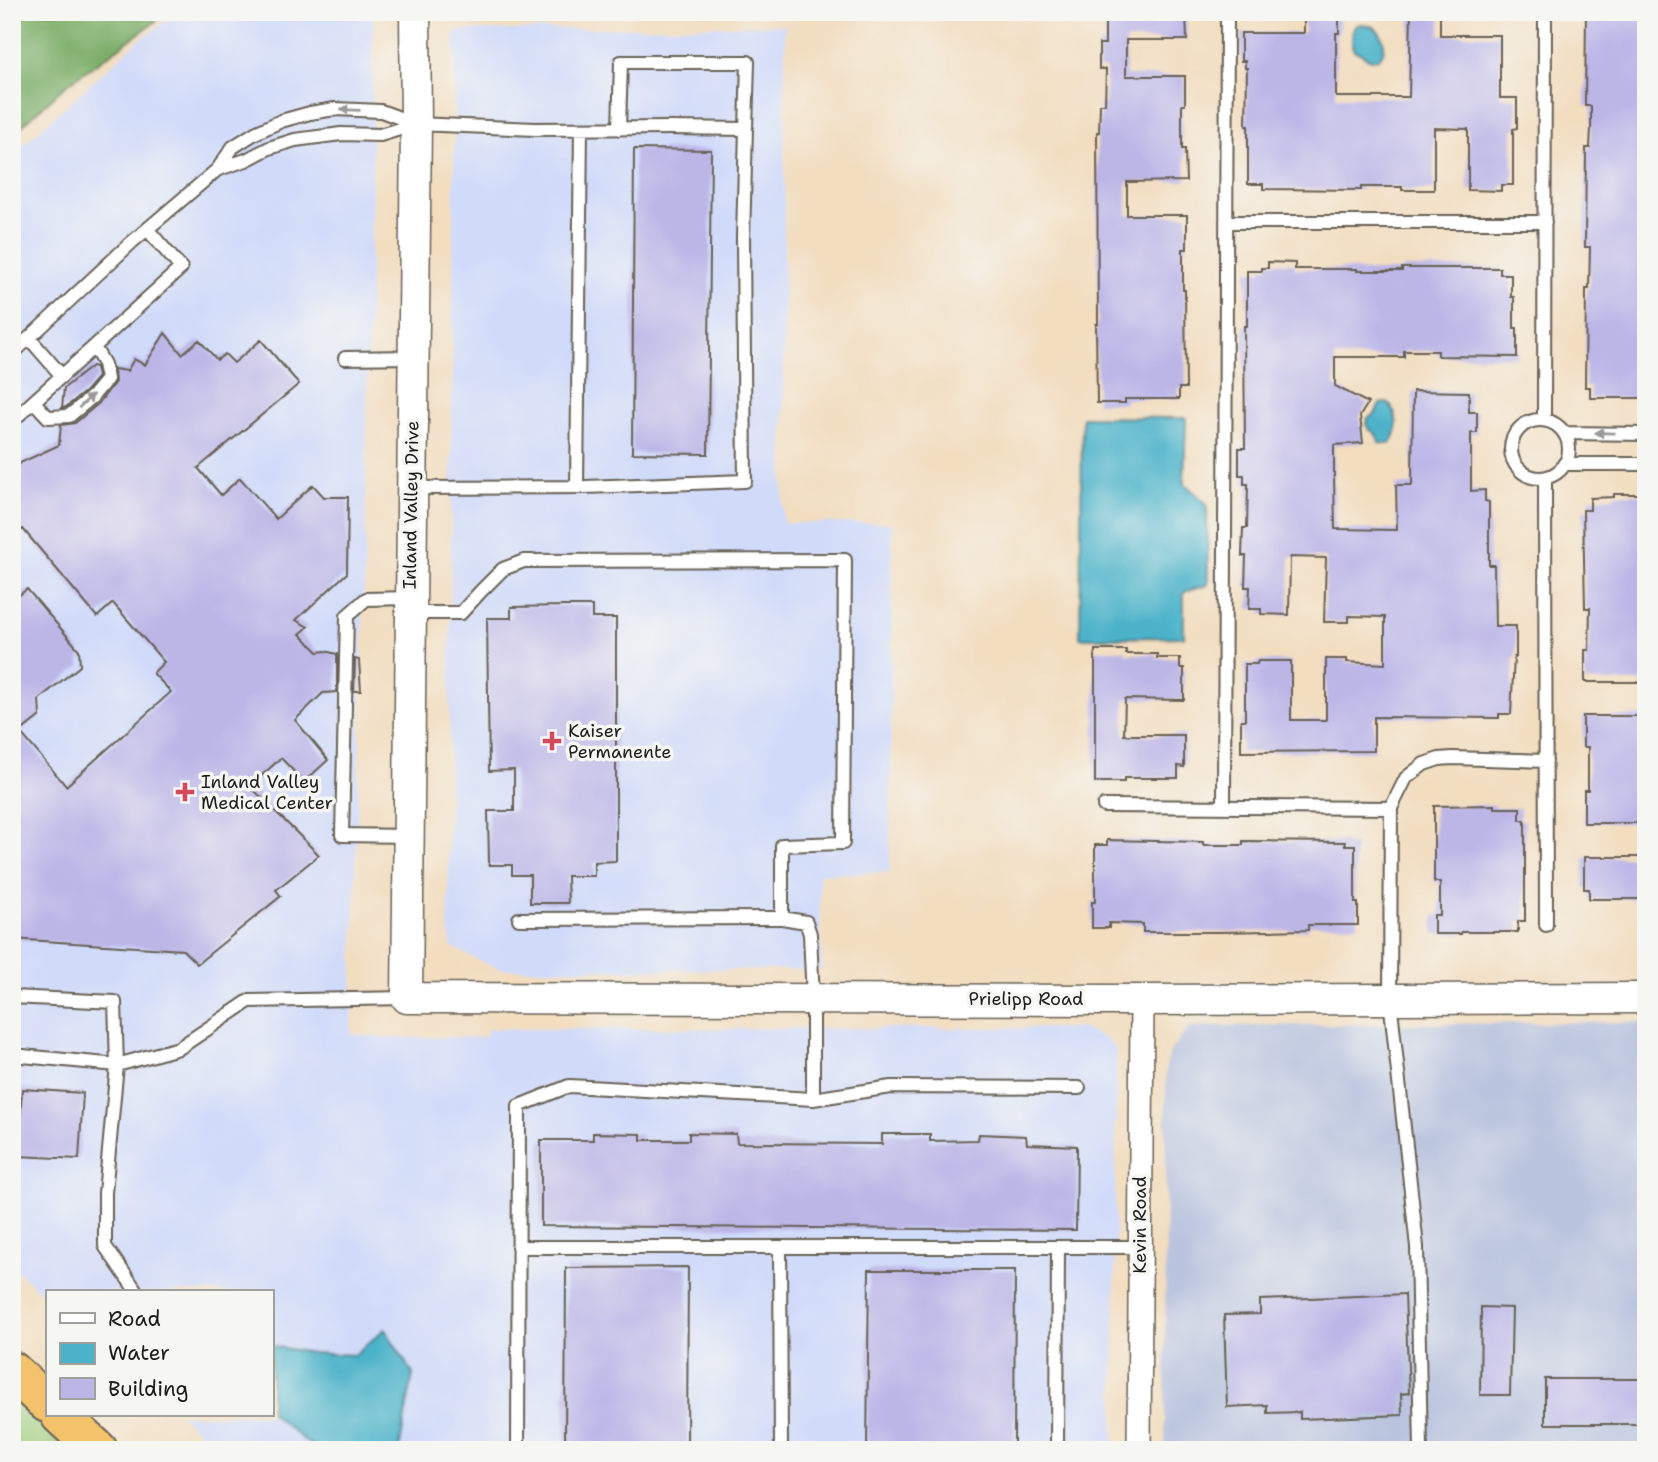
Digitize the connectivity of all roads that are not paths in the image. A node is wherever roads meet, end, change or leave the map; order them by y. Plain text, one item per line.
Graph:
1 (415, 12) edge
2 (1227, 12) edge
3 (1545, 12) edge
4 (416, 124) junction
5 (581, 129) junction
6 (618, 129) junction
7 (746, 129) junction
8 (218, 169) junction
9 (1226, 222) junction
10 (1545, 222) junction
11 (148, 230) junction
12 (29, 338) junction
13 (94, 347) junction
14 (12, 354) edge
15 (413, 356) junction
16 (345, 358) dead end
17 (62, 376) junction
18 (34, 402) junction
19 (1544, 420) junction
20 (12, 421) edge
21 (1564, 433) junction
22 (1646, 434) edge
23 (1564, 464) junction
24 (1646, 464) edge
25 (1545, 478) junction
26 (577, 487) junction
27 (412, 488) junction
28 (410, 605) junction
29 (1546, 761) junction
30 (1104, 806) dead end
31 (1224, 807) junction
32 (1391, 807) junction
33 (408, 836) junction
34 (782, 918) junction
35 (519, 919) dead end
36 (1546, 925) dead end
37 (12, 997) edge
38 (407, 998) junction
39 (1646, 998) edge
40 (814, 999) junction
41 (1390, 999) junction
42 (1142, 1000) junction
43 (12, 1055) edge
44 (117, 1065) junction
45 (1079, 1088) dead end
46 (814, 1099) junction
47 (518, 1247) junction
48 (780, 1247) junction
49 (1058, 1247) junction
50 (1140, 1247) junction
51 (136, 1290) edge
52 (12, 1371) edge
53 (46, 1402) edge
54 (61, 1416) edge
55 (98, 1450) edge
56 (518, 1450) edge
57 (781, 1450) edge
58 (1056, 1450) edge
59 (1139, 1450) edge
60 (1421, 1450) edge

1 - 4 street, Inland Valley Drive
2 - 9 lane
3 - 10 lane
4 - 5 lane
4 - 8 lane
4 -> 8 lane
4 - 15 street, Inland Valley Drive
5 - 6 lane
5 - 26 lane
6 - 7 lane
6 - 7 lane
7 - 26 lane
8 - 11 lane
9 - 10 lane
9 - 31 lane
10 - 19 lane
11 - 12 lane
11 - 13 lane
12 - 14 lane
12 - 17 lane
13 - 17 lane
18 -> 13 lane
15 - 16 lane
15 - 27 street, Inland Valley Drive
17 - 18 lane
18 - 20 lane
19 - 21 lane
19 - 25 lane
22 -> 21 lane
21 - 23 lane
23 - 24 lane
23 - 25 lane
25 - 29 lane
26 - 27 lane
27 - 28 street, Inland Valley Drive
28 - 33 street, Inland Valley Drive
28 - 33 lane
28 - 34 lane
29 - 32 lane
29 - 36 lane
30 - 31 lane
31 - 32 lane
32 - 41 lane
33 - 38 street, Inland Valley Drive
34 - 35 lane
34 - 40 lane
37 - 44 lane
38 - 40 street, Prielipp Road
38 - 44 lane
39 - 41 street, Prielipp Road
40 - 42 street, Prielipp Road
40 - 46 lane
41 - 42 street, Prielipp Road
41 - 60 lane
42 - 50 street, Kevin Road
43 - 44 lane
44 - 51 lane
45 - 46 lane
46 - 47 lane
47 - 48 lane
47 - 56 lane
48 - 49 lane
48 - 57 lane
49 - 50 lane
49 - 58 lane
50 - 59 street, Kevin Road
52 - 53 highway
54 - 55 highway

